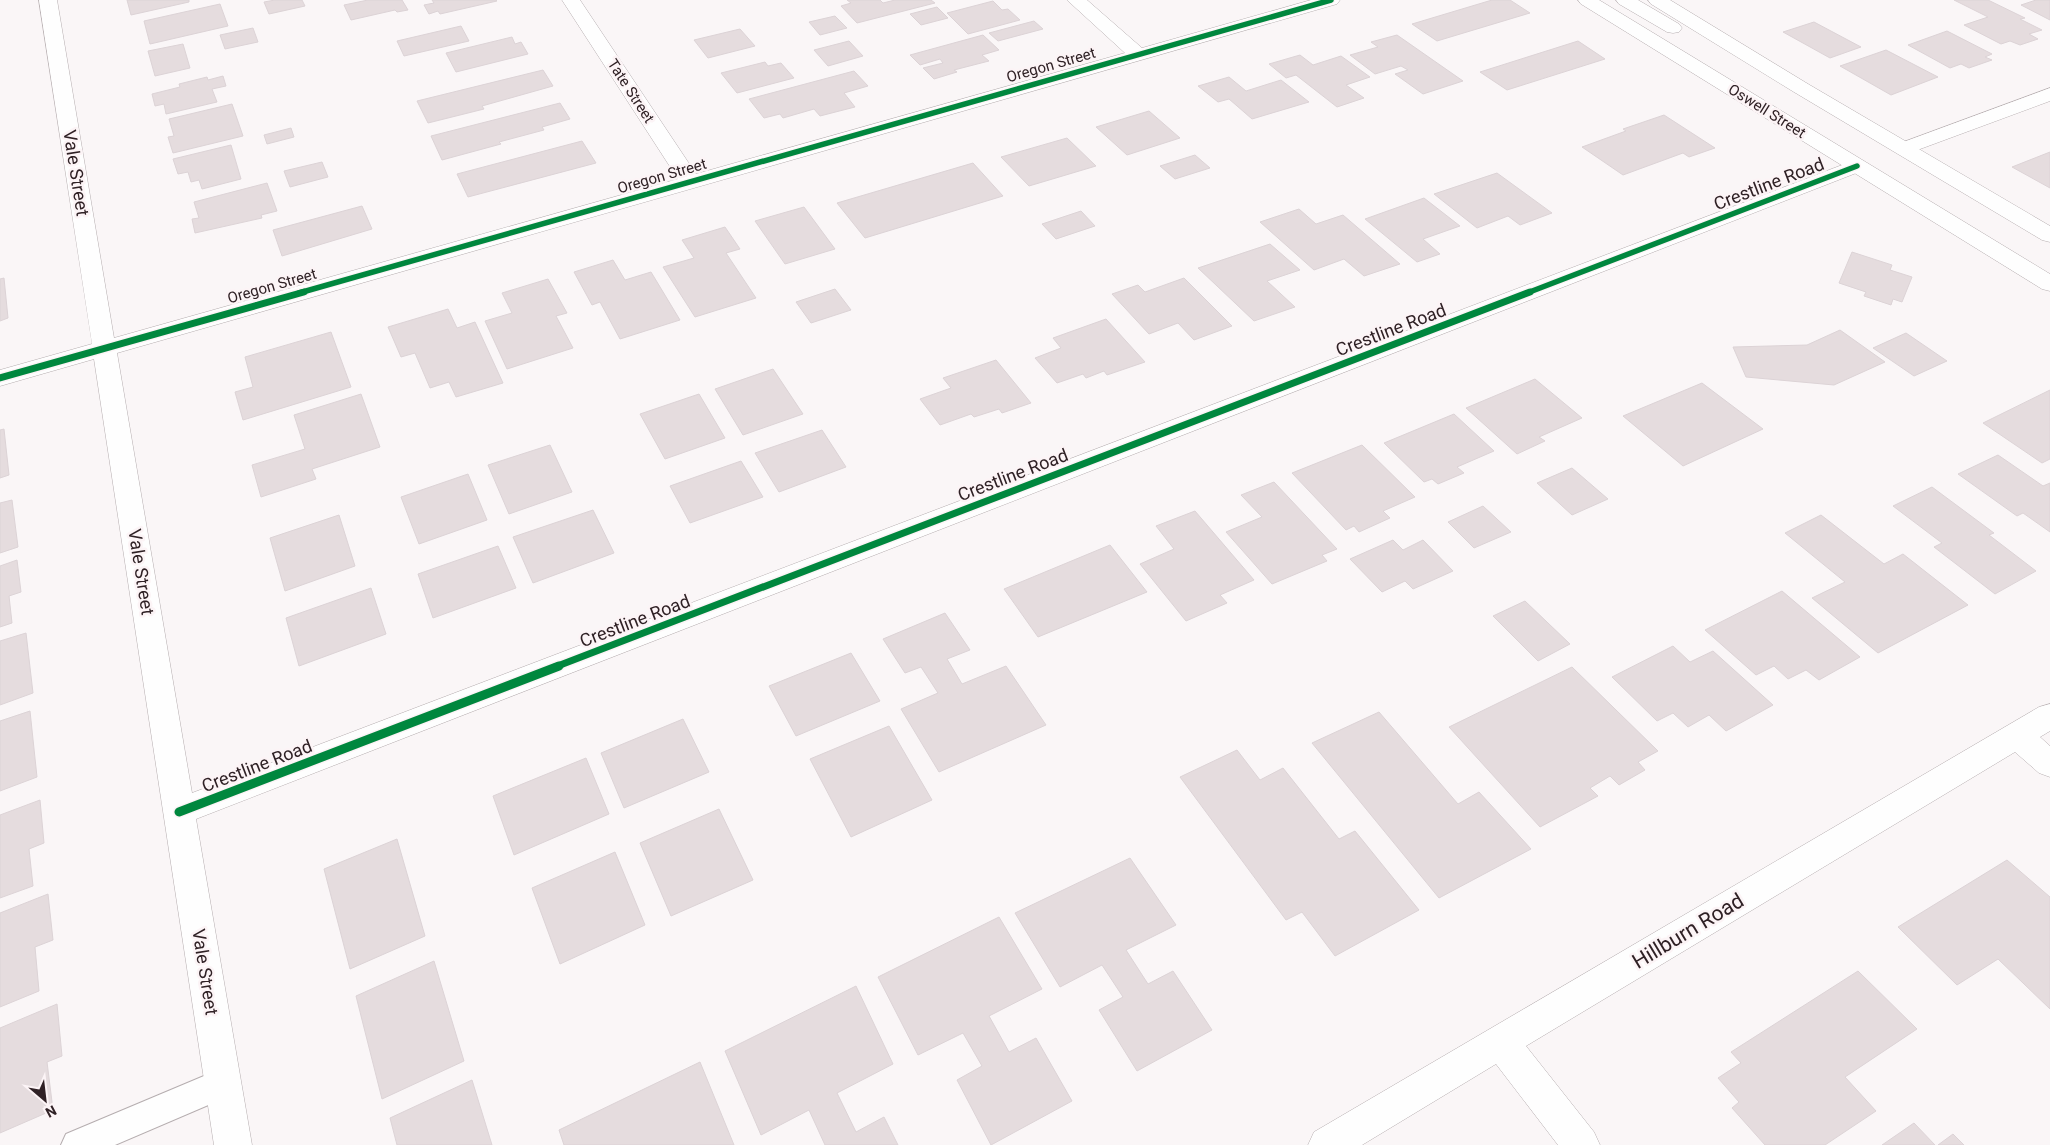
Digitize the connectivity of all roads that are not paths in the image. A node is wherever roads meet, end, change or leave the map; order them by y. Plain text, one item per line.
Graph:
1 (48, 0) edge
2 (571, 0) edge
3 (1076, 0) edge
4 (1331, 0) edge
5 (1586, 0) edge
6 (1624, 0) edge
7 (1657, 0) edge
8 (1139, 55) junction
9 (1801, 88) junction
10 (2050, 94) edge
11 (1905, 148) junction
12 (1857, 166) junction
13 (691, 182) junction
14 (2050, 234) edge
15 (2050, 284) edge
16 (105, 348) junction
17 (0, 378) edge
18 (2050, 716) edge
19 (2017, 736) junction
20 (2050, 764) edge
21 (180, 812) junction
22 (1501, 1042) junction
23 (223, 1083) junction
24 (77, 1145) edge
25 (233, 1145) edge
26 (1326, 1145) edge
27 (1581, 1145) edge

1 - 16 street, Vale Street
2 - 13 street, Tate Street
3 - 8 street
4 - 8 street, Oregon Street
5 - 12 street, Oswell Street
6 - 9 street
7 - 9 street
8 - 13 street, Oregon Street
9 - 11 street
10 - 11 street
11 - 14 street
12 - 15 street, Oswell Street
12 - 21 street, Crestline Road
13 - 16 street, Oregon Street
16 - 17 street, Oregon Street
16 - 21 street, Vale Street
18 - 19 street, Hillburn Road
19 - 20 street
19 - 22 street, Hillburn Road
21 - 23 street, Vale Street
22 - 26 street, Hillburn Road
22 - 27 street
23 - 24 lane
23 - 25 street, Vale Street

